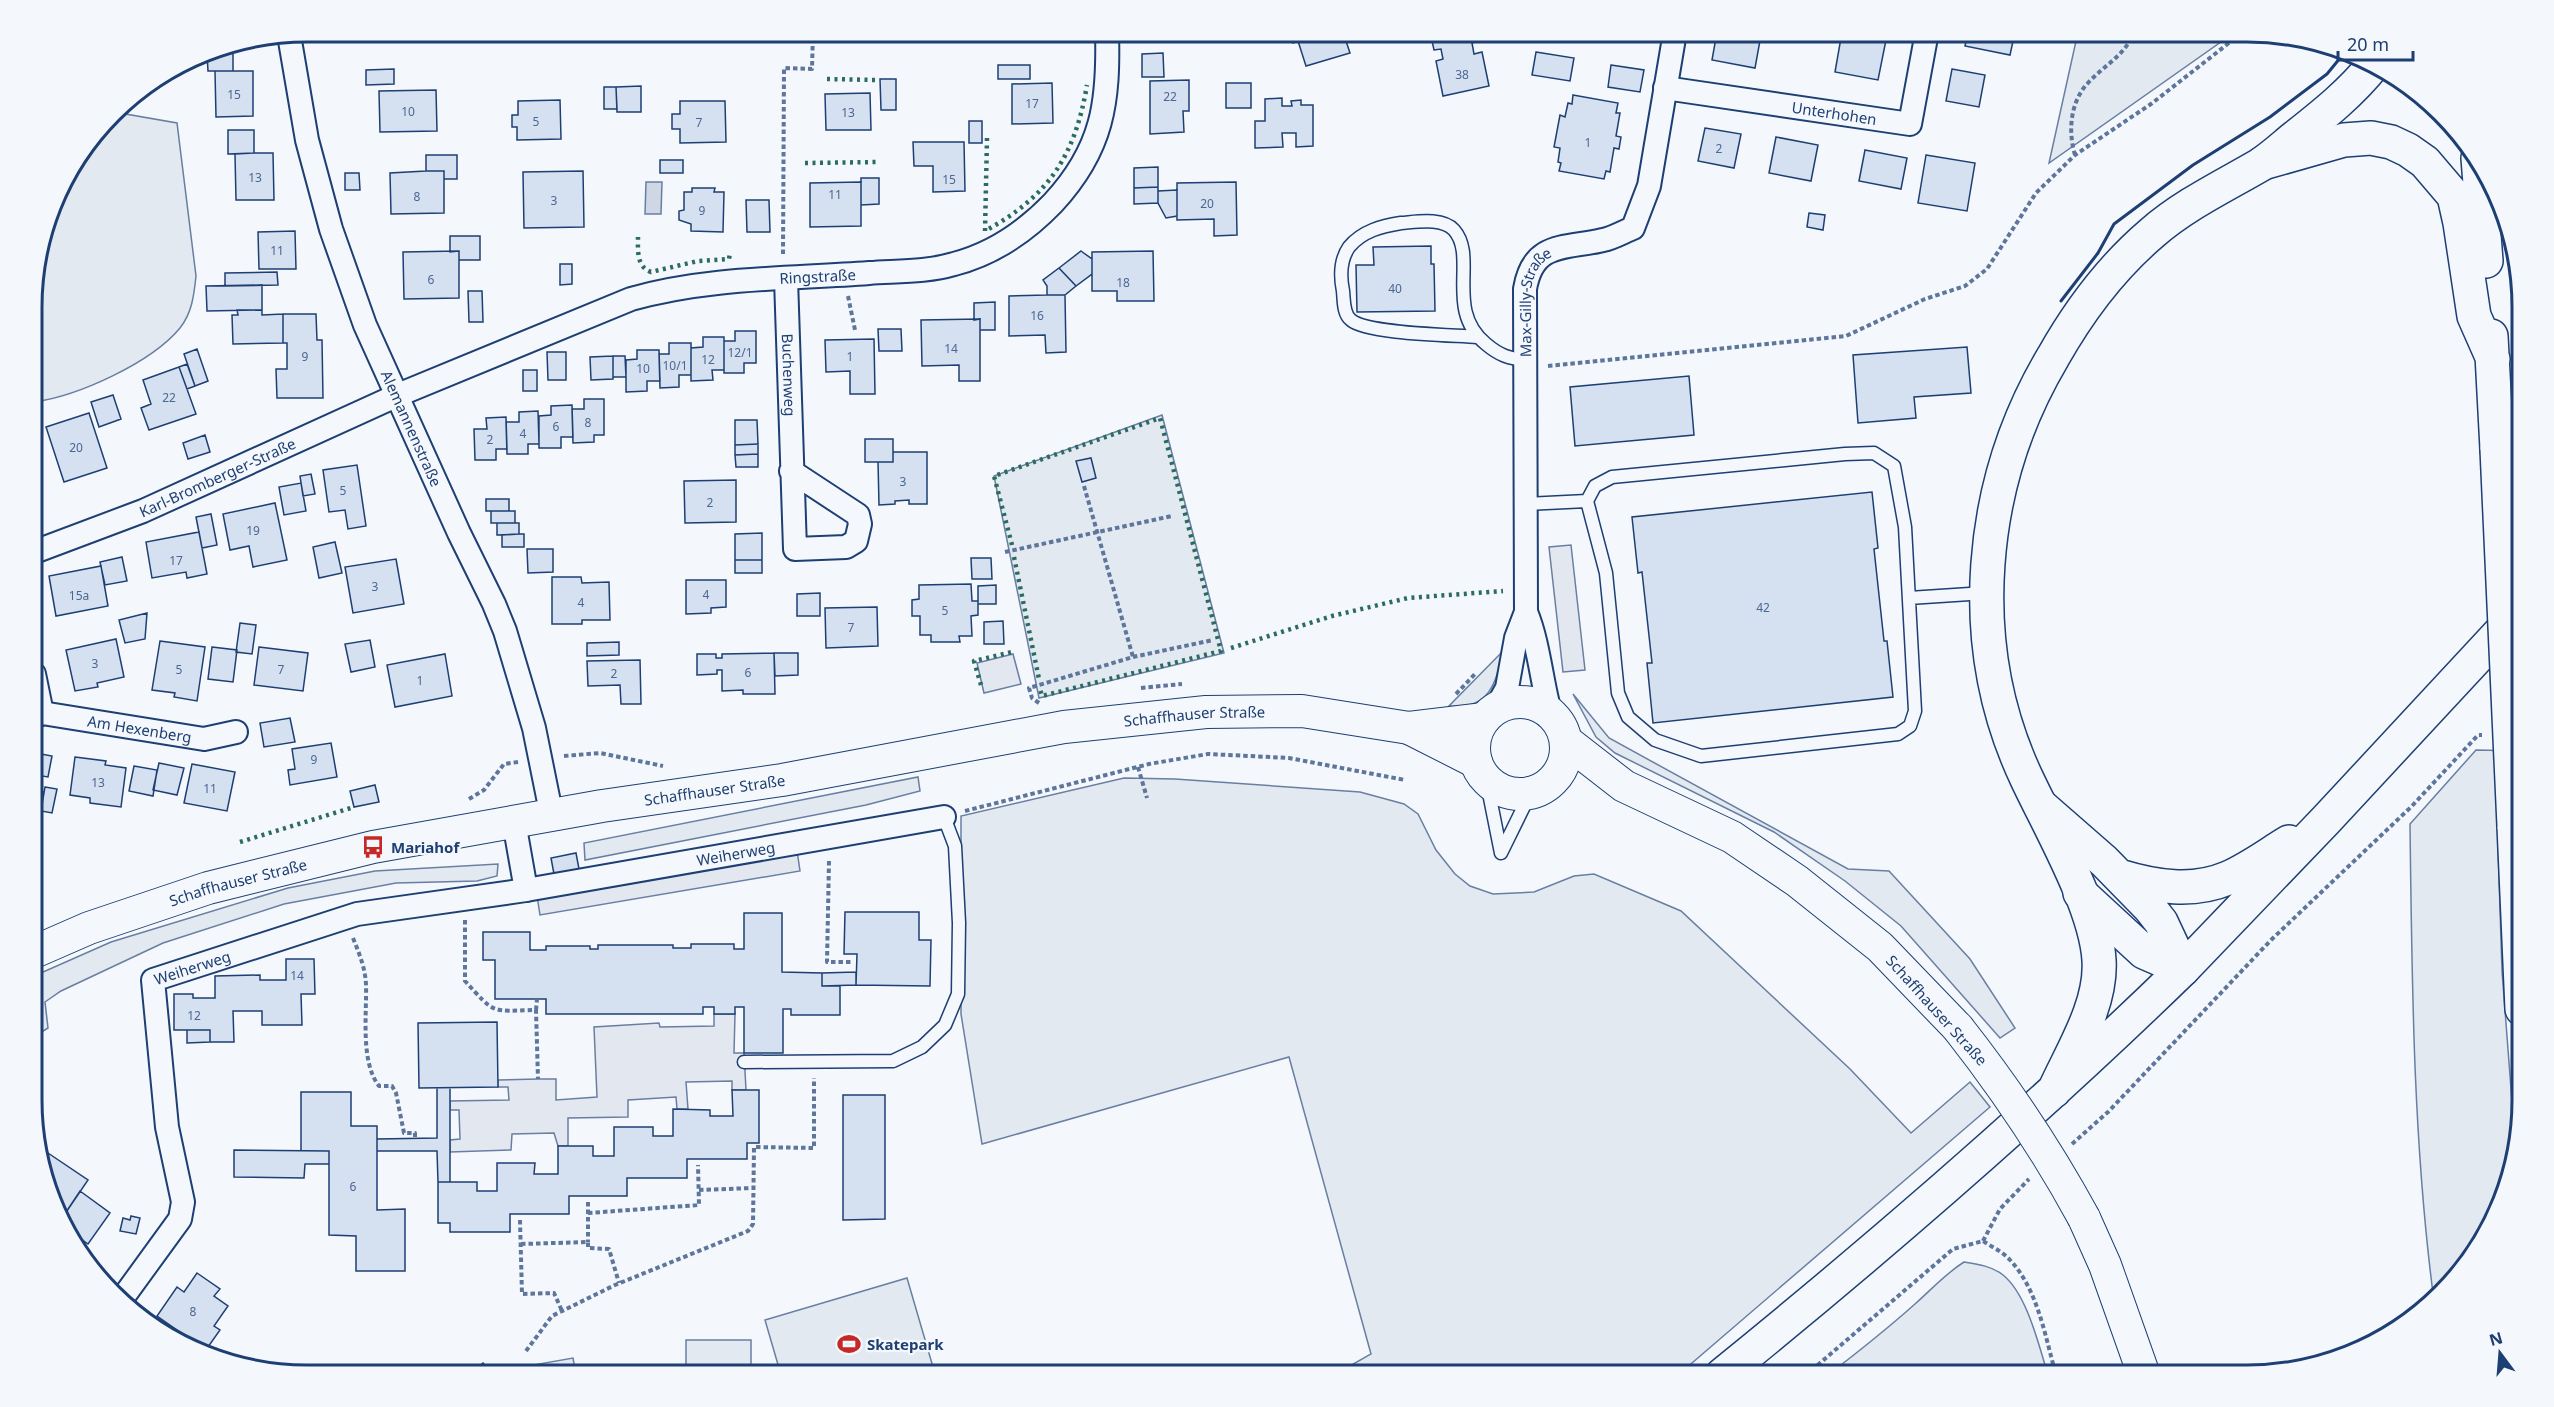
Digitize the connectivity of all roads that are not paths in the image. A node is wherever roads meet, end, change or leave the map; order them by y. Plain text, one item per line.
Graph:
1 (1107, 42) edge
2 (1673, 42) edge
3 (1925, 42) edge
4 (290, 43) edge
5 (2368, 71) edge
6 (1665, 88) junction
7 (2263, 163) junction
8 (2480, 179) edge
9 (786, 279) junction
10 (1477, 337) junction
11 (2493, 359) junction
12 (1527, 364) junction
13 (398, 395) junction
14 (791, 471) dead end
15 (1587, 501) junction
16 (1526, 504) junction
17 (42, 549) edge
18 (1985, 593) junction
19 (1909, 598) junction
20 (1526, 612) junction
21 (2512, 620) edge
22 (1550, 712) junction
23 (1490, 714) junction
24 (42, 716) edge
25 (1409, 728) junction
26 (236, 732) dead end
27 (1566, 741) junction
28 (1481, 770) junction
29 (2512, 782) edge
30 (1542, 786) junction
31 (1624, 786) junction
32 (2041, 806) junction
33 (552, 817) junction
34 (944, 817) joint
35 (2326, 820) junction
36 (514, 822) junction
37 (2119, 876) junction
38 (526, 890) junction
39 (2080, 893) junction
40 (42, 949) edge
41 (2182, 969) junction
42 (744, 1062) dead end
43 (2054, 1091) junction
44 (126, 1294) edge
45 (1734, 1365) edge
46 (2140, 1365) edge

1 - 9 street, Ringstraße
2 - 6 street, Max-Gilly-Straße
3 - 6 street, Unterhohen
4 - 13 street, Alemannenstraße
5 - 7 main road
6 - 12 street, Max-Gilly-Straße
7 - 11 main road
7 - 18 main road
8 - 11 main road
9 - 13 street, Ringstraße
9 - 14 street, Buchenweg
10 - 10 lane
10 - 12 lane
11 - 29 main road, bridge
12 - 16 street, Max-Gilly-Straße
13 - 17 street, Karl-Bromberger-Straße
13 - 33 street, Alemannenstraße
15 - 16 lane
15 - 19 lane
15 - 19 lane
16 - 20 street, Max-Gilly-Straße
18 - 19 lane
18 - 32 main road
20 - 22 street, Max-Gilly-Straße
20 - 23 street, Max-Gilly-Straße
21 - 35 main road
22 - 23 main road
22 - 27 main road
23 - 25 main road, Schaffhauser Straße
23 - 28 main road
24 - 26 street, Am Hexenberg
25 - 28 main road, Schaffhauser Straße
25 - 33 main road, Schaffhauser Straße
27 - 30 main road
27 - 31 main road, Schaffhauser Straße
28 - 30 main road
28 - 30 lane
30 - 31 main road, Schaffhauser Straße
31 - 46 main road, Schaffhauser Straße, bridge
32 - 37 main road
32 - 39 main road
33 - 36 main road, Schaffhauser Straße
34 - 38 street, Weiherweg
34 - 42 lane
35 - 37 main road
35 - 41 main road
36 - 38 street
36 - 40 main road, Schaffhauser Straße
37 - 41 main road
38 - 44 street, Weiherweg
39 - 41 main road
39 - 43 main road
41 - 43 main road
43 - 45 main road

